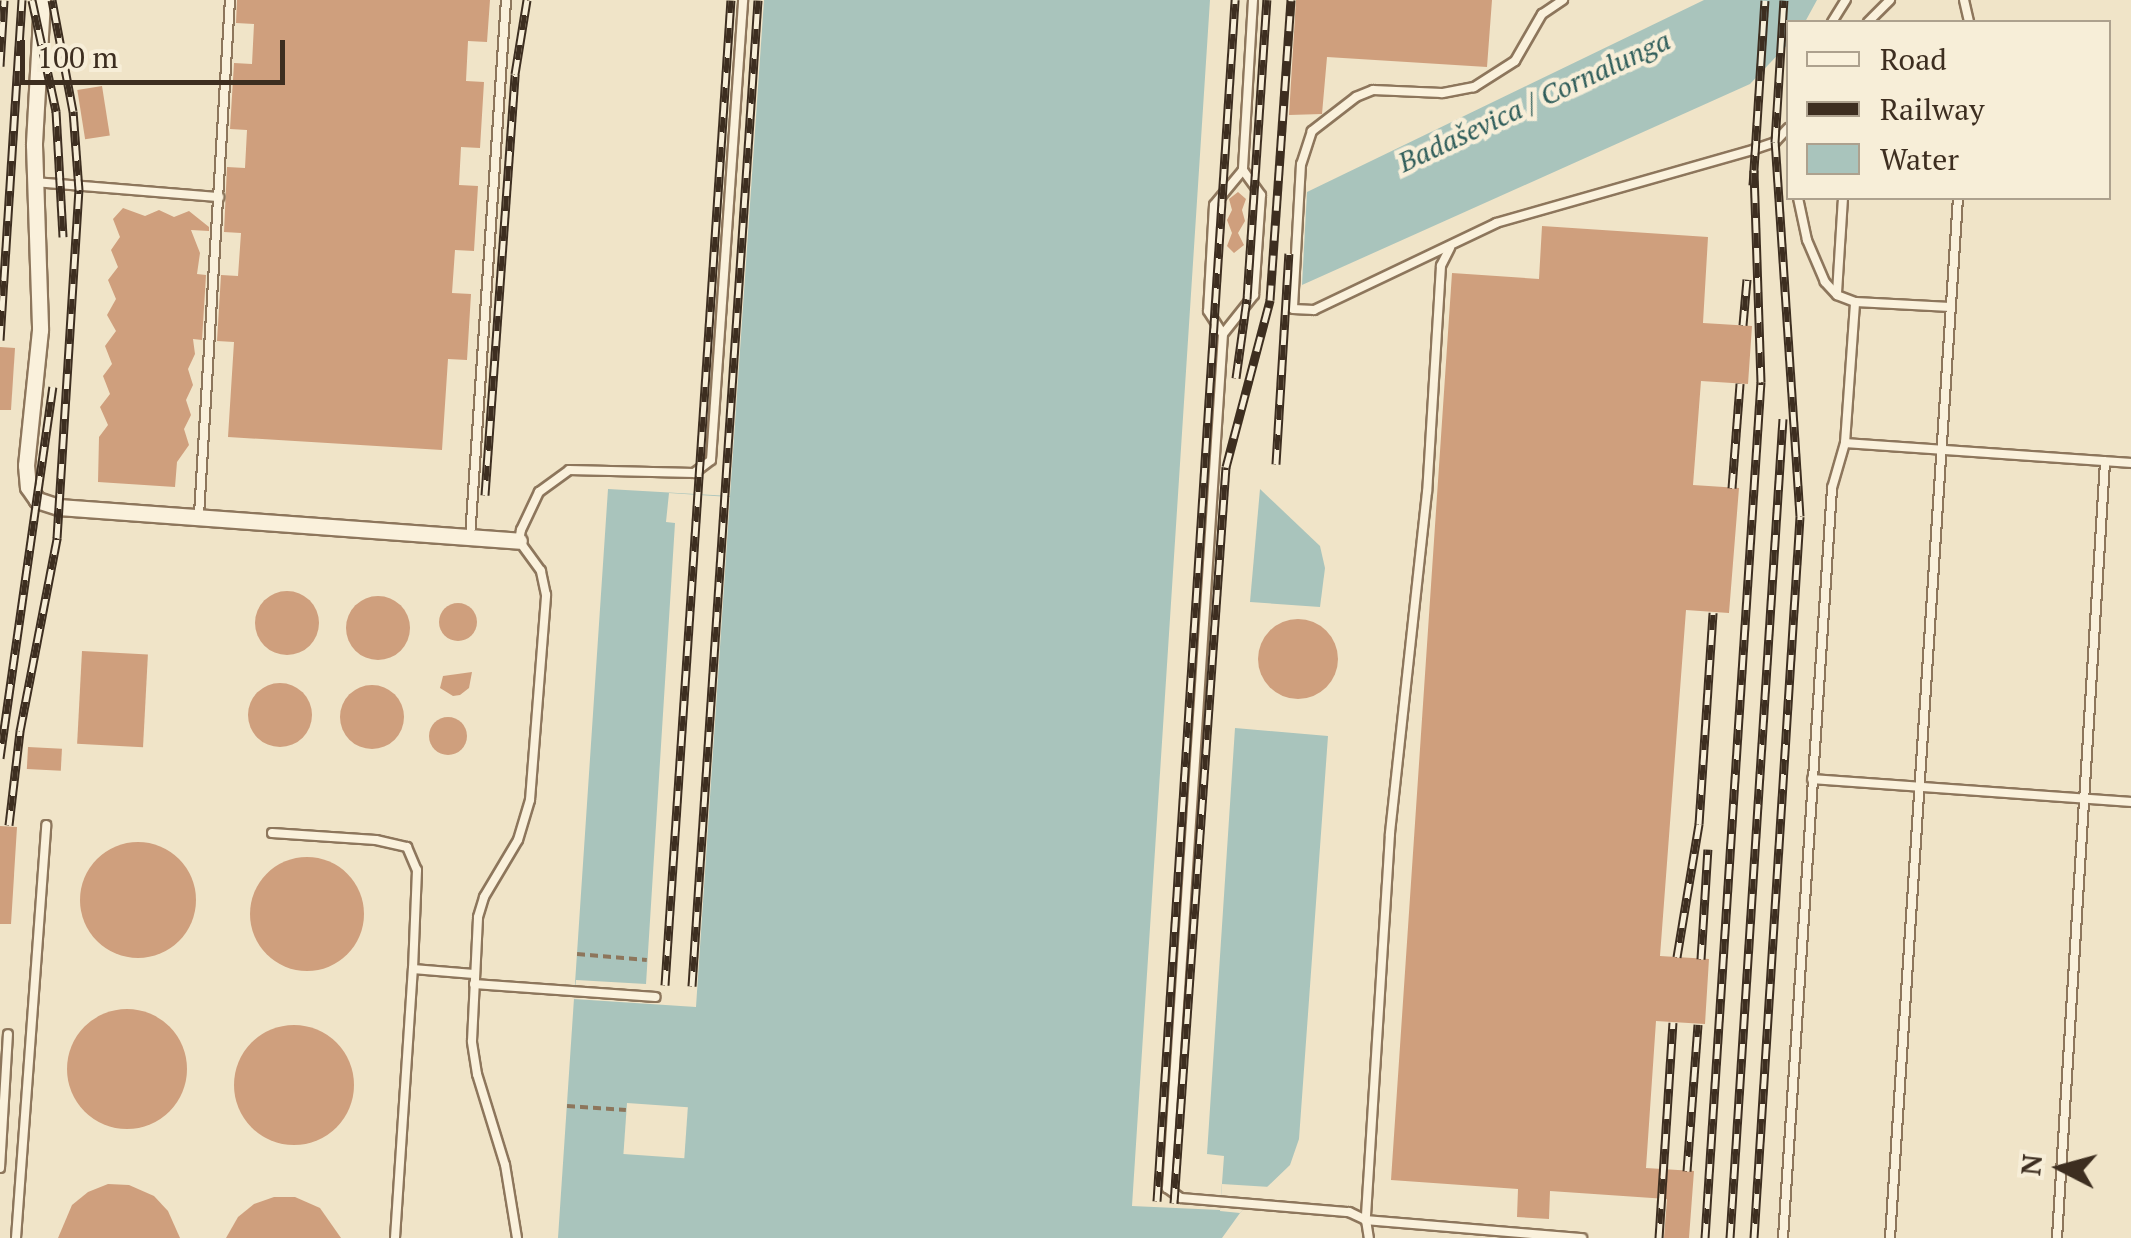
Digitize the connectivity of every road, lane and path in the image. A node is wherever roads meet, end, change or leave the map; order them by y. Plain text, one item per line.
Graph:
1 (42, 0) edge
2 (230, 0) edge
3 (506, 0) edge
4 (743, 0) edge
5 (1254, 0) edge
6 (1563, 0) edge
7 (1890, 0) edge
8 (1870, 20) edge
9 (1786, 130) edge
10 (1242, 170) junction
11 (35, 182) junction
12 (218, 197) junction
13 (1799, 200) edge
14 (1843, 200) edge
15 (1958, 200) edge
16 (1450, 248) junction
17 (1836, 294) junction
18 (1855, 302) junction
19 (1951, 308) junction
20 (1223, 334) junction
21 (1845, 444) junction
22 (1942, 451) junction
23 (2105, 462) junction
24 (2131, 463) edge
25 (199, 515) junction
26 (470, 538) junction
27 (520, 541) junction
28 (1812, 779) junction
29 (1920, 789) junction
30 (2083, 799) junction
31 (2131, 802) edge
32 (46, 825) dead end
33 (272, 833) dead end
34 (577, 954) dead end
35 (647, 960) dead end
36 (413, 969) junction
37 (474, 979) junction
38 (656, 997) dead end
39 (8, 1034) dead end
40 (567, 1106) dead end
41 (626, 1110) dead end
42 (0, 1168) edge
43 (1366, 1220) junction
44 (16, 1238) edge
45 (395, 1238) edge
46 (516, 1238) edge
47 (1370, 1238) edge
48 (1582, 1238) edge
49 (1783, 1238) edge
50 (1890, 1238) edge
51 (2057, 1238) edge

1 - 11 street
2 - 12 lane
3 - 26 lane
4 - 27 lane
5 - 10 lane
6 - 16 lane
7 - 8 lane
9 - 16 lane
10 - 20 lane
10 - 20 lane
11 - 12 lane
11 - 25 street
12 - 25 lane
13 - 17 lane
14 - 17 lane
15 - 19 lane
16 - 43 lane
17 - 18 lane
18 - 19 lane
18 - 21 lane
19 - 22 lane
20 - 43 lane
21 - 22 lane
21 - 28 lane
22 - 23 lane
22 - 29 lane
23 - 24 lane
23 - 30 lane
25 - 26 street
26 - 27 street
27 - 37 lane
28 - 29 lane
28 - 49 lane
29 - 30 lane
29 - 50 lane
30 - 31 lane
30 - 51 lane
32 - 44 lane
33 - 36 lane
34 - 35 path
36 - 37 lane
36 - 45 lane
37 - 38 lane
37 - 46 lane
39 - 42 lane
40 - 41 path
43 - 47 lane
43 - 48 lane

